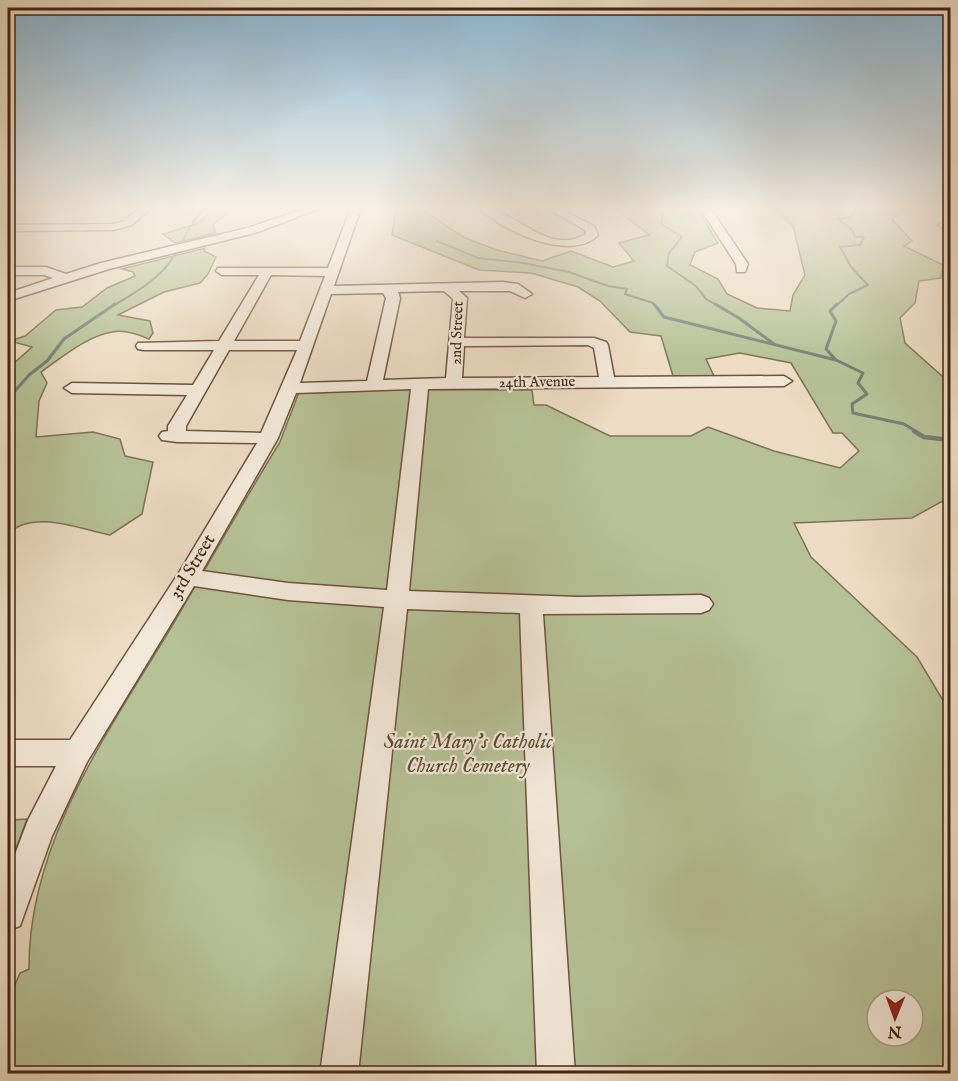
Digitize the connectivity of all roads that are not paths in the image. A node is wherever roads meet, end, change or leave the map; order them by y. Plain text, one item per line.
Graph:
1 (142, 258) edge
2 (339, 258) edge
3 (738, 258) edge
4 (741, 269) dead end
5 (8, 271) edge
6 (222, 271) dead end
7 (267, 272) junction
8 (64, 278) junction
9 (331, 281) junction
10 (448, 288) junction
11 (387, 289) junction
12 (525, 294) dead end
13 (8, 297) edge
14 (458, 342) junction
15 (223, 345) junction
16 (306, 345) junction
17 (143, 346) dead end
18 (607, 381) junction
19 (784, 381) dead end
20 (454, 383) junction
21 (420, 385) junction
22 (374, 386) junction
23 (290, 387) junction
24 (72, 388) dead end
25 (198, 390) junction
26 (269, 438) junction
27 (188, 577) junction
28 (397, 599) junction
29 (531, 604) junction
30 (701, 604) dead end
31 (8, 753) edge
32 (77, 753) junction
33 (8, 914) edge
34 (339, 1074) edge
35 (556, 1074) edge

1 - 8 street
2 - 9 street, 3rd Street
3 - 4 street
5 - 8 street
6 - 7 street
7 - 9 street
7 - 15 street
8 - 13 street
9 - 11 street
9 - 16 street, 3rd Street
10 - 11 street
10 - 12 street
10 - 14 street, 2nd Street
11 - 22 street
14 - 18 street
14 - 20 street, 2nd Street
15 - 16 street
15 - 17 street
15 - 25 street
16 - 23 street, 3rd Street
18 - 19 street, 24th Avenue
18 - 20 street, 24th Avenue
20 - 21 street, 24th Avenue
21 - 22 street, 24th Avenue
21 - 28 street
22 - 23 street, 24th Avenue
23 - 26 street, 3rd Street
24 - 25 street
25 - 26 street
26 - 27 street, 3rd Street
27 - 28 street
27 - 32 street, 3rd Street
28 - 29 street
28 - 34 street
29 - 30 street
29 - 35 street
31 - 32 street
32 - 33 street, 3rd Street

